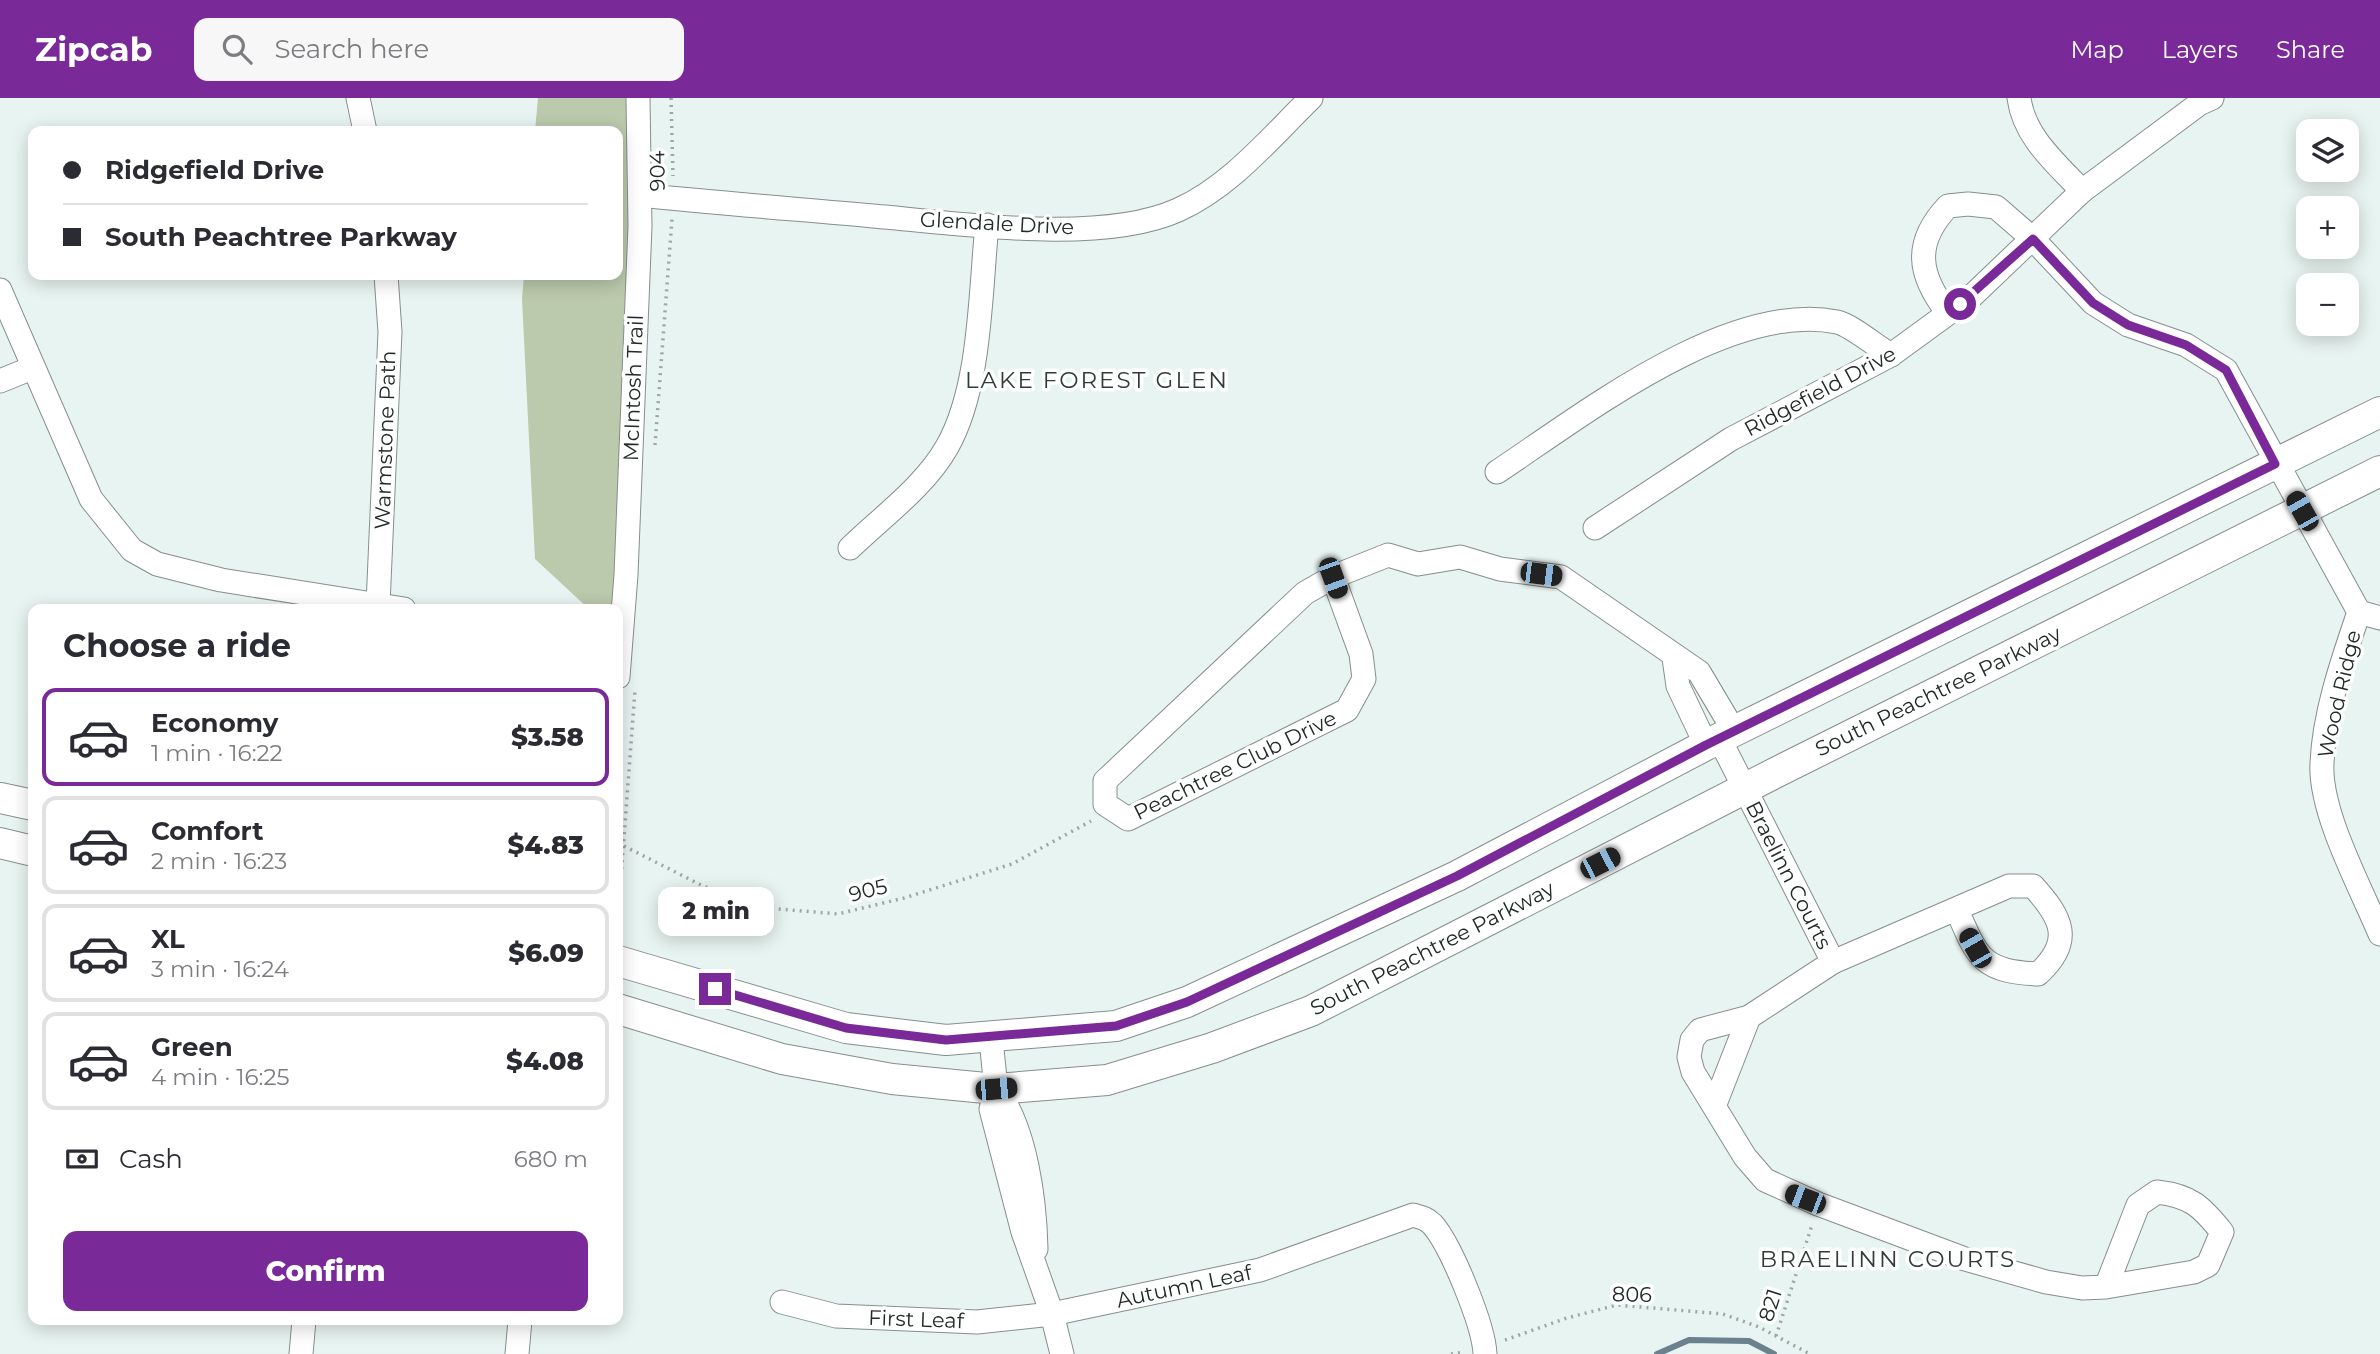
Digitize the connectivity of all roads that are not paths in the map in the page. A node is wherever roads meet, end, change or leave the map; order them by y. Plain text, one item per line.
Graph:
1 (358, 98) edge
2 (638, 98) edge
3 (1311, 98) edge
4 (2019, 98) edge
5 (2212, 98) edge
6 (364, 126) edge
7 (2082, 191) junction
8 (640, 195) junction
9 (987, 225) junction
10 (2033, 239) junction
11 (386, 280) edge
12 (0, 289) edge
13 (1948, 313) junction
14 (1891, 355) junction
15 (32, 368) junction
16 (0, 381) edge
17 (2380, 412) edge
18 (2269, 454) junction
19 (2380, 471) edge
20 (1497, 472) dead end
21 (2309, 522) junction
22 (1595, 528) dead end
23 (850, 548) dead end
24 (1333, 578) junction
25 (366, 604) edge
26 (378, 604) edge
27 (621, 604) edge
28 (2370, 615) edge
29 (1674, 658) junction
30 (1719, 738) junction
31 (1745, 789) junction
32 (0, 798) edge
33 (28, 804) edge
34 (0, 843) edge
35 (28, 851) edge
36 (1957, 910) junction
37 (2380, 934) edge
38 (624, 957) edge
39 (1833, 962) junction
40 (623, 1011) edge
41 (1749, 1017) junction
42 (649, 1019) junction
43 (623, 1020) edge
44 (991, 1039) junction
45 (996, 1089) junction
46 (1715, 1104) junction
47 (2106, 1287) junction
48 (782, 1303) dead end
49 (1052, 1314) junction
50 (304, 1325) edge
51 (520, 1325) edge
52 (1485, 1351) edge
53 (301, 1354) edge
54 (517, 1354) edge
55 (1062, 1354) edge

1 - 6 street
2 - 8 street, McIntosh Trail
3 - 9 street, Glendale Drive
4 - 7 street
5 - 7 street, Ridgefield Drive
7 - 10 street, Ridgefield Drive
8 - 9 street, Glendale Drive
8 - 27 street, McIntosh Trail
9 - 23 street
10 - 13 street, Ridgefield Drive
10 - 13 street
10 - 18 street
11 - 26 street, Warmstone Path
12 - 15 street
13 - 14 street, Ridgefield Drive
14 - 20 street
14 - 22 street, Ridgefield Drive
15 - 16 street
15 - 25 street
17 - 18 main road
18 - 21 street
18 - 30 main road
19 - 21 main road, South Peachtree Parkway
21 - 28 street
21 - 31 main road, South Peachtree Parkway
24 - 24 street, Peachtree Club Drive
24 - 29 street, Peachtree Club Drive
28 - 37 street, Wood Ridge
29 - 30 street
29 - 30 street, Peachtree Club Drive
30 - 31 street, Braelinn Courts
30 - 44 main road
31 - 39 street, Braelinn Courts
31 - 45 main road, South Peachtree Parkway
32 - 33 main road
34 - 35 main road
36 - 36 street, Braelinn Courts
36 - 39 street, Braelinn Courts
38 - 44 main road
39 - 41 street, Braelinn Courts
40 - 42 main road, South Peachtree Parkway
41 - 46 street
41 - 46 street, Braelinn Courts
42 - 43 main road
42 - 45 main road, South Peachtree Parkway
44 - 45 street
45 - 49 street
46 - 47 street, Braelinn Courts
47 - 47 street, Braelinn Courts
48 - 49 street, First Leaf
49 - 52 street, Autumn Leaf
49 - 55 street
50 - 53 street
51 - 54 street

